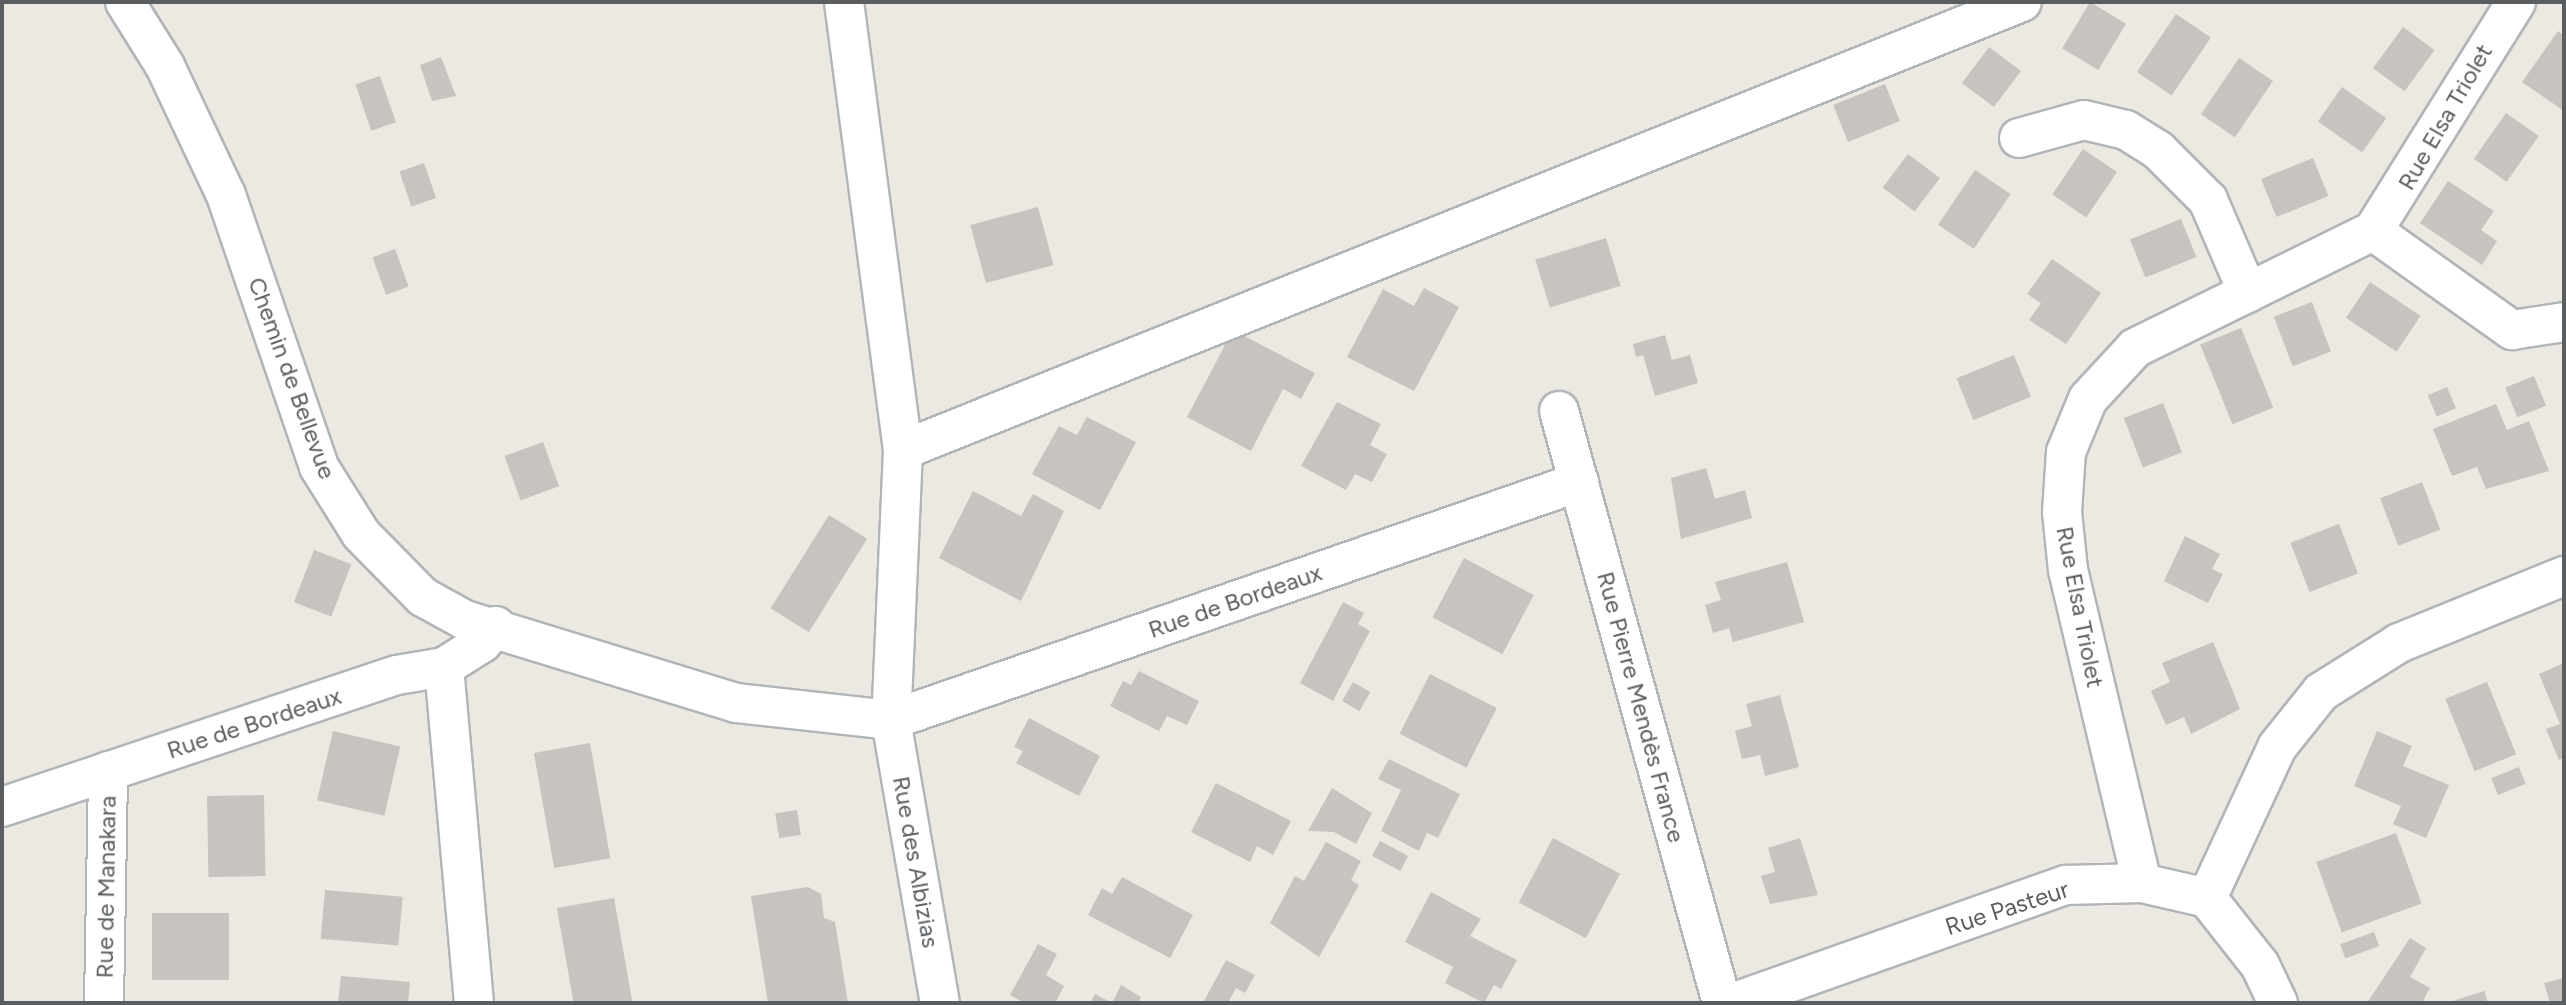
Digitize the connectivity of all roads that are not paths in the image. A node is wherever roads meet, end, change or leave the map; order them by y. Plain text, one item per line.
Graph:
1 (125, 2) edge
2 (844, 2) edge
3 (2022, 2) edge
4 (2516, 2) edge
5 (2019, 138) dead end
6 (2373, 231) junction
7 (2248, 293) junction
8 (2564, 322) edge
9 (1559, 411) dead end
10 (903, 450) junction
11 (1579, 482) junction
12 (2564, 576) edge
13 (496, 626) junction
14 (444, 667) junction
15 (891, 720) junction
16 (108, 771) junction
17 (2, 807) edge
18 (2142, 883) junction
19 (2207, 898) junction
20 (104, 1003) edge
21 (474, 1003) edge
22 (940, 1003) edge
23 (1722, 1003) edge
24 (1732, 1003) edge
25 (2278, 1003) edge

1 - 13 street, Chemin de Bellevue
2 - 10 street, Rue des Albizias
3 - 10 street
4 - 6 street, Rue Elsa Triolet
5 - 7 street
6 - 7 street, Rue Elsa Triolet
6 - 8 street
7 - 18 street, Rue Elsa Triolet
9 - 11 street, Rue Pierre Mendès France
10 - 15 street, Rue des Albizias
11 - 15 street, Rue de Bordeaux
11 - 23 street, Rue Pierre Mendès France
12 - 19 street
13 - 14 street, Rue de Bordeaux
13 - 15 street, Chemin de Bellevue
14 - 16 street, Rue de Bordeaux
14 - 21 street
15 - 22 street, Rue des Albizias
16 - 17 street, Rue de Bordeaux
16 - 20 street, Rue de Manakara
18 - 19 street, Rue Pasteur
18 - 24 street, Rue Pasteur
19 - 25 street

